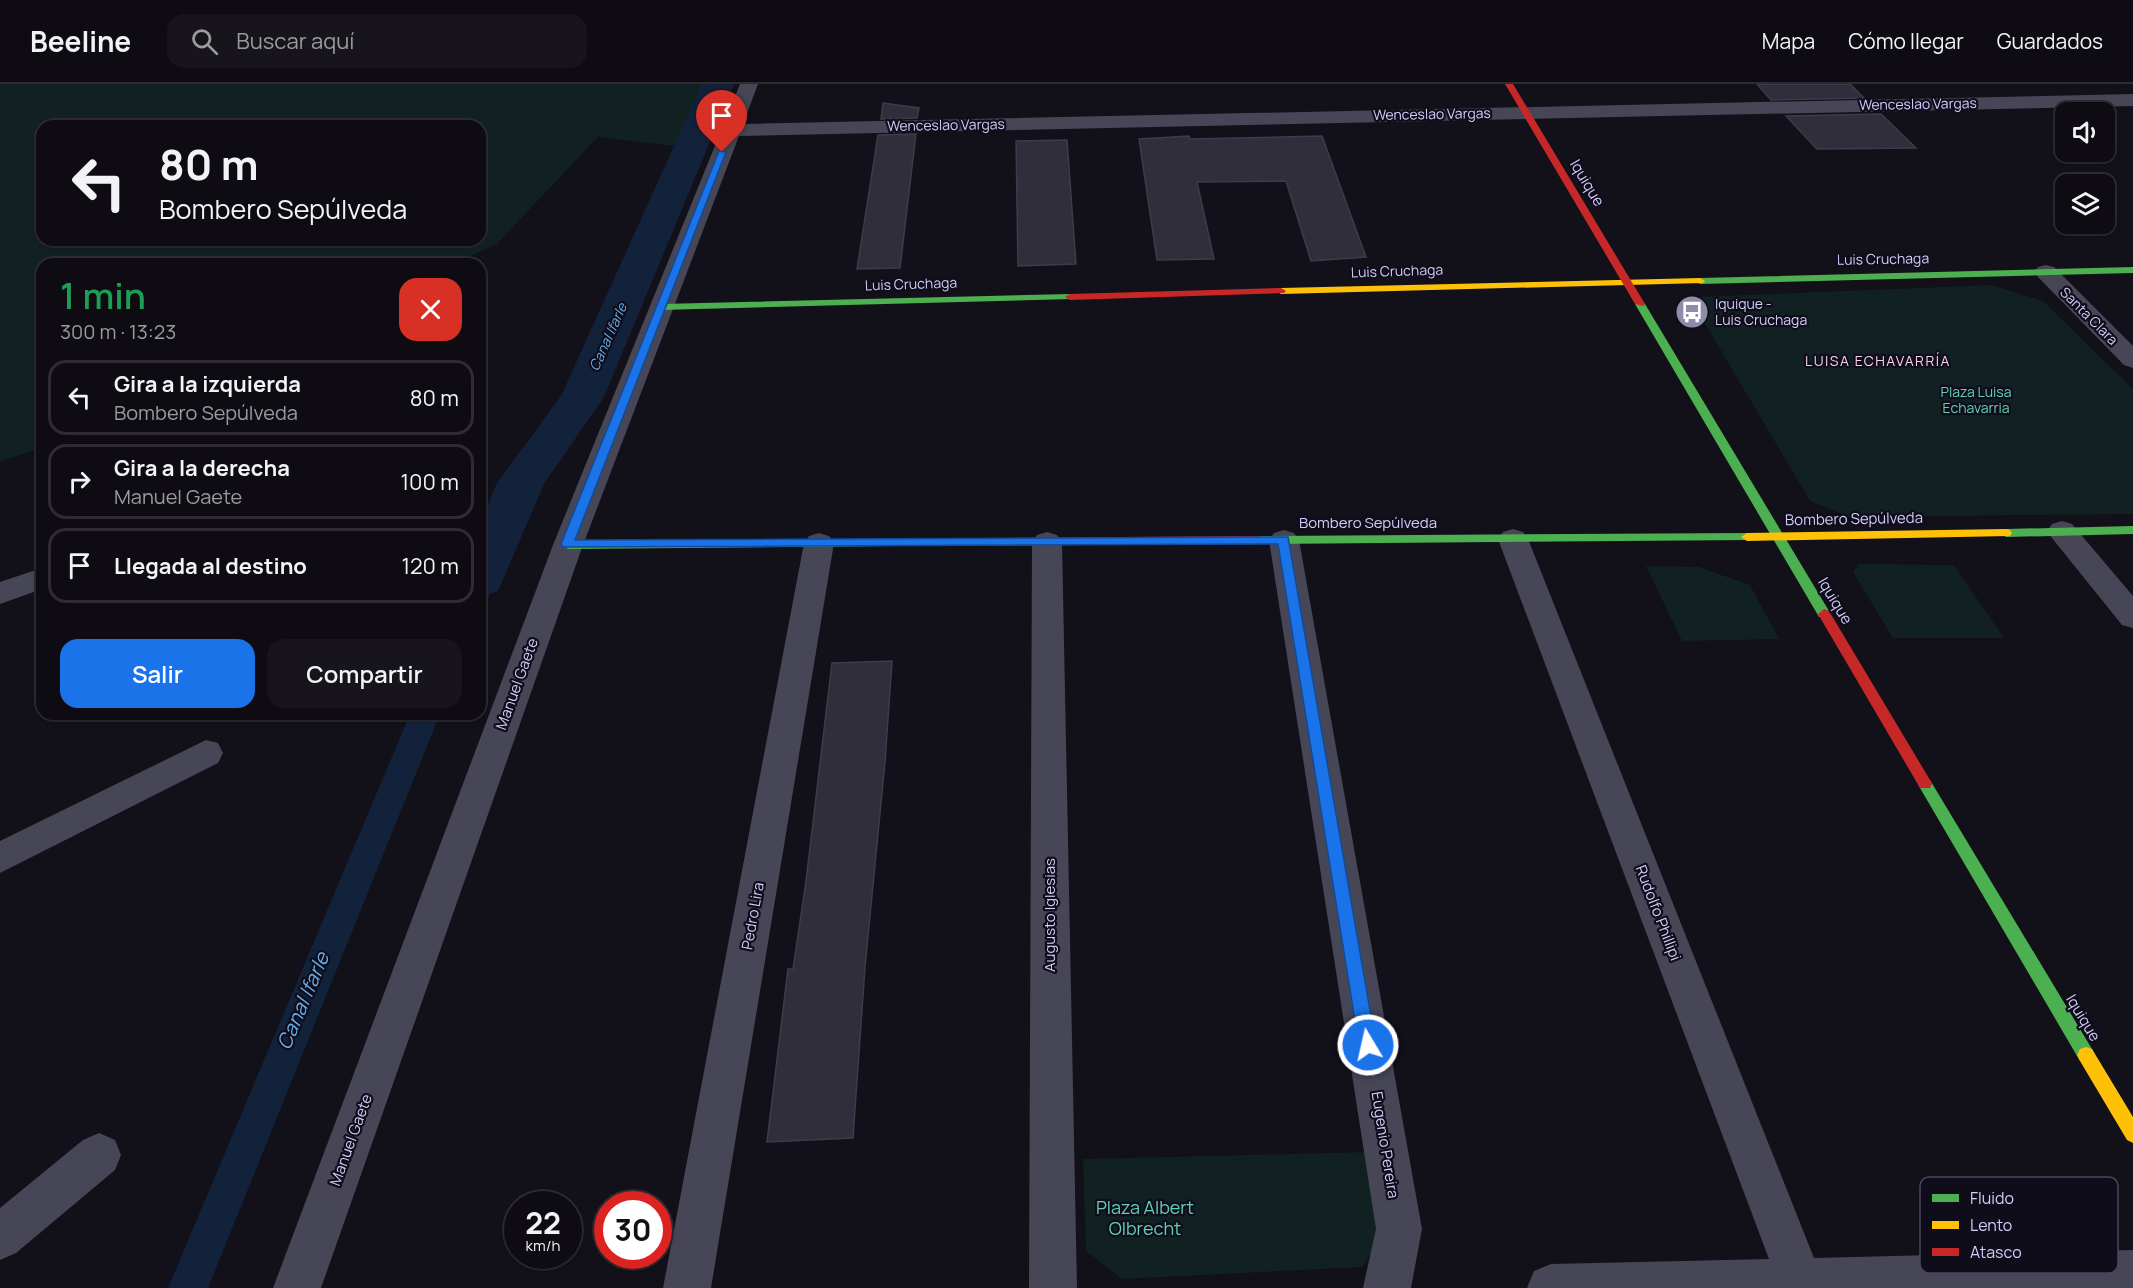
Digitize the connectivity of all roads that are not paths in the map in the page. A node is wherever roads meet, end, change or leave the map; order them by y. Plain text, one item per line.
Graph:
1 (749, 84) edge
2 (1509, 84) edge
3 (2133, 100) edge
4 (1526, 112) junction
5 (730, 130) junction
6 (2133, 270) edge
7 (2046, 272) junction
8 (1626, 281) junction
9 (661, 307) junction
10 (2133, 360) edge
11 (2133, 530) edge
12 (2062, 531) junction
13 (1778, 537) junction
14 (1513, 539) junction
15 (1284, 540) junction
16 (1047, 542) junction
17 (819, 543) junction
18 (567, 544) junction
19 (36, 580) edge
20 (0, 593) edge
21 (2133, 617) edge
22 (206, 753) dead end
23 (0, 858) edge
24 (2133, 1134) edge
25 (99, 1155) dead end
26 (0, 1237) edge
27 (2133, 1273) edge
28 (1802, 1285) edge
29 (297, 1288) edge
30 (687, 1288) edge
31 (1053, 1288) edge
32 (1387, 1288) edge
33 (1551, 1288) edge

1 - 5 street, Manuel Gaete
2 - 4 street, Iquique
3 - 4 street, Wenceslao Vargas
4 - 5 street, Wenceslao Vargas
4 - 8 street, Iquique
5 - 9 street, Manuel Gaete
6 - 7 street, Luis Cruchaga
7 - 8 street, Luis Cruchaga
7 - 10 street, Santa Clara
8 - 9 street, Luis Cruchaga
8 - 13 street, Iquique
9 - 18 street, Manuel Gaete
11 - 12 street, Bombero Sepúlveda
12 - 13 street, Bombero Sepúlveda
12 - 21 street
13 - 14 street, Bombero Sepúlveda
13 - 24 street, Iquique
14 - 15 street, Bombero Sepúlveda
14 - 28 street, Rudolfo Phillipi
15 - 16 street, Bombero Sepúlveda
15 - 32 street, Eugenio Pereira
16 - 17 street, Bombero Sepúlveda
16 - 31 street, Augusto Iglesias
17 - 18 street, Bombero Sepúlveda
17 - 30 street, Pedro Lira
18 - 29 street, Manuel Gaete
19 - 20 street
22 - 23 street
25 - 26 street
27 - 28 street
28 - 33 street

